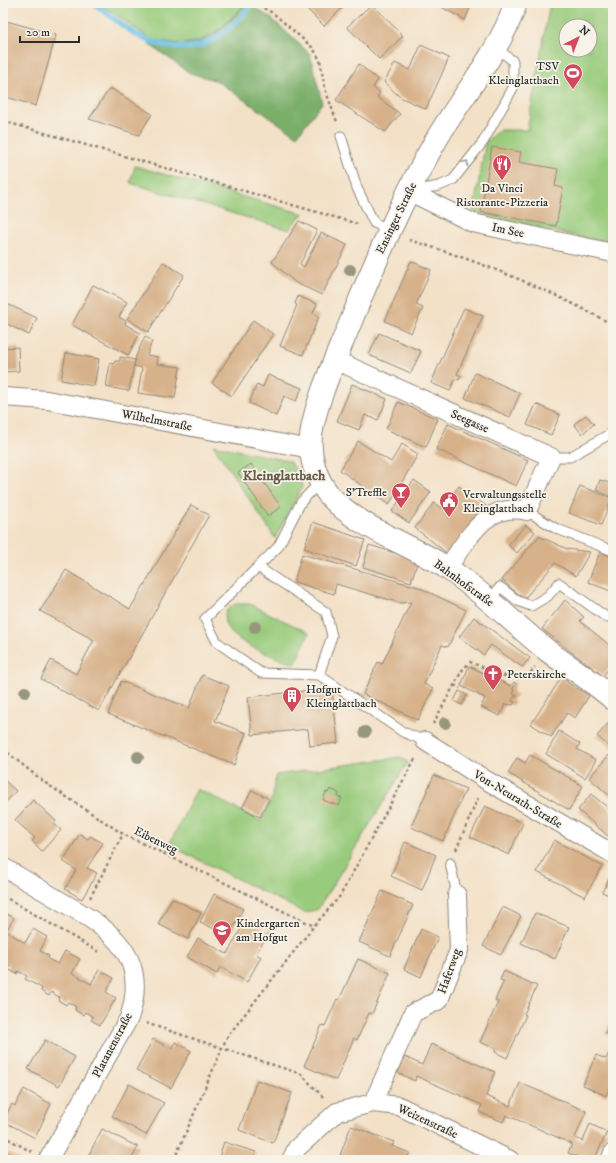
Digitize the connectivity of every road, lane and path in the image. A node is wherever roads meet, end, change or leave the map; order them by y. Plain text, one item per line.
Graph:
1 (253, 3) edge
2 (516, 3) edge
3 (495, 47) junction
4 (3, 121) edge
5 (341, 136) joint
6 (408, 191) junction
7 (389, 231) junction
8 (613, 253) edge
9 (613, 325) edge
10 (335, 360) junction
11 (3, 397) edge
12 (613, 432) edge
13 (311, 449) junction
14 (551, 457) junction
15 (320, 482) junction
16 (527, 511) junction
17 (613, 550) edge
18 (258, 567) junction
19 (447, 568) junction
20 (489, 601) junction
21 (606, 617) dead end
22 (493, 671) junction
23 (319, 675) junction
24 (528, 676) dead end
25 (491, 677) dead end
26 (454, 685) junction
27 (460, 688) dead end
28 (613, 699) edge
29 (434, 722) dead end
30 (426, 741) joint
31 (3, 749) edge
32 (414, 761) dead end
33 (477, 800) dead end
34 (123, 834) junction
35 (613, 854) edge
36 (450, 863) joint
37 (3, 867) edge
38 (457, 895) joint
39 (3, 896) edge
40 (82, 913) junction
41 (314, 926) junction
42 (101, 953) dead end
43 (129, 1018) junction
44 (223, 1048) junction
45 (373, 1103) junction
46 (338, 1112) junction
47 (3, 1136) edge
48 (613, 1153) edge
49 (41, 1157) edge
50 (174, 1160) edge
51 (291, 1160) edge
52 (510, 1160) edge
53 (610, 1160) edge

1 - 5 path
2 - 3 main road, Ensinger Straße
3 - 6 main road, Ensinger Straße
6 -> 3 lane
4 - 7 path
5 - 7 lane
6 - 7 main road, Ensinger Straße
6 - 8 street, Im See
7 - 9 path
7 - 10 main road, Ensinger Straße
10 - 13 main road, Ensinger Straße
10 - 14 street, Seegasse
11 - 13 street, Wilhelmstraße
12 - 14 lane
13 - 15 main road, Bahnhofstraße
14 - 16 street
15 - 18 lane
15 - 19 main road, Bahnhofstraße
16 - 17 lane
16 - 19 street
18 - 23 lane
18 - 23 lane
19 - 20 main road, Bahnhofstraße
20 - 21 lane
20 - 28 main road, Bahnhofstraße
22 - 24 path
22 - 25 path
22 - 26 path
23 - 30 lane
26 - 27 path
26 - 29 path
30 - 35 street, Von-Neurath-Straße
31 - 34 path, Eibenweg
32 - 41 path
33 - 36 path
34 - 40 path
34 - 41 path, Eibenweg
36 - 38 lane, Haferweg
37 - 40 street, Platanenstraße
38 - 45 street, Haferweg
39 - 42 path
40 - 43 street, Platanenstraße
41 - 44 path
43 - 44 path
43 - 49 street, Platanenstraße
44 - 46 path
44 - 50 path
45 - 46 street, Weizenstraße
45 - 52 street, Weizenstraße
46 - 51 street, Weizenstraße
47 - 49 path
48 - 53 street

